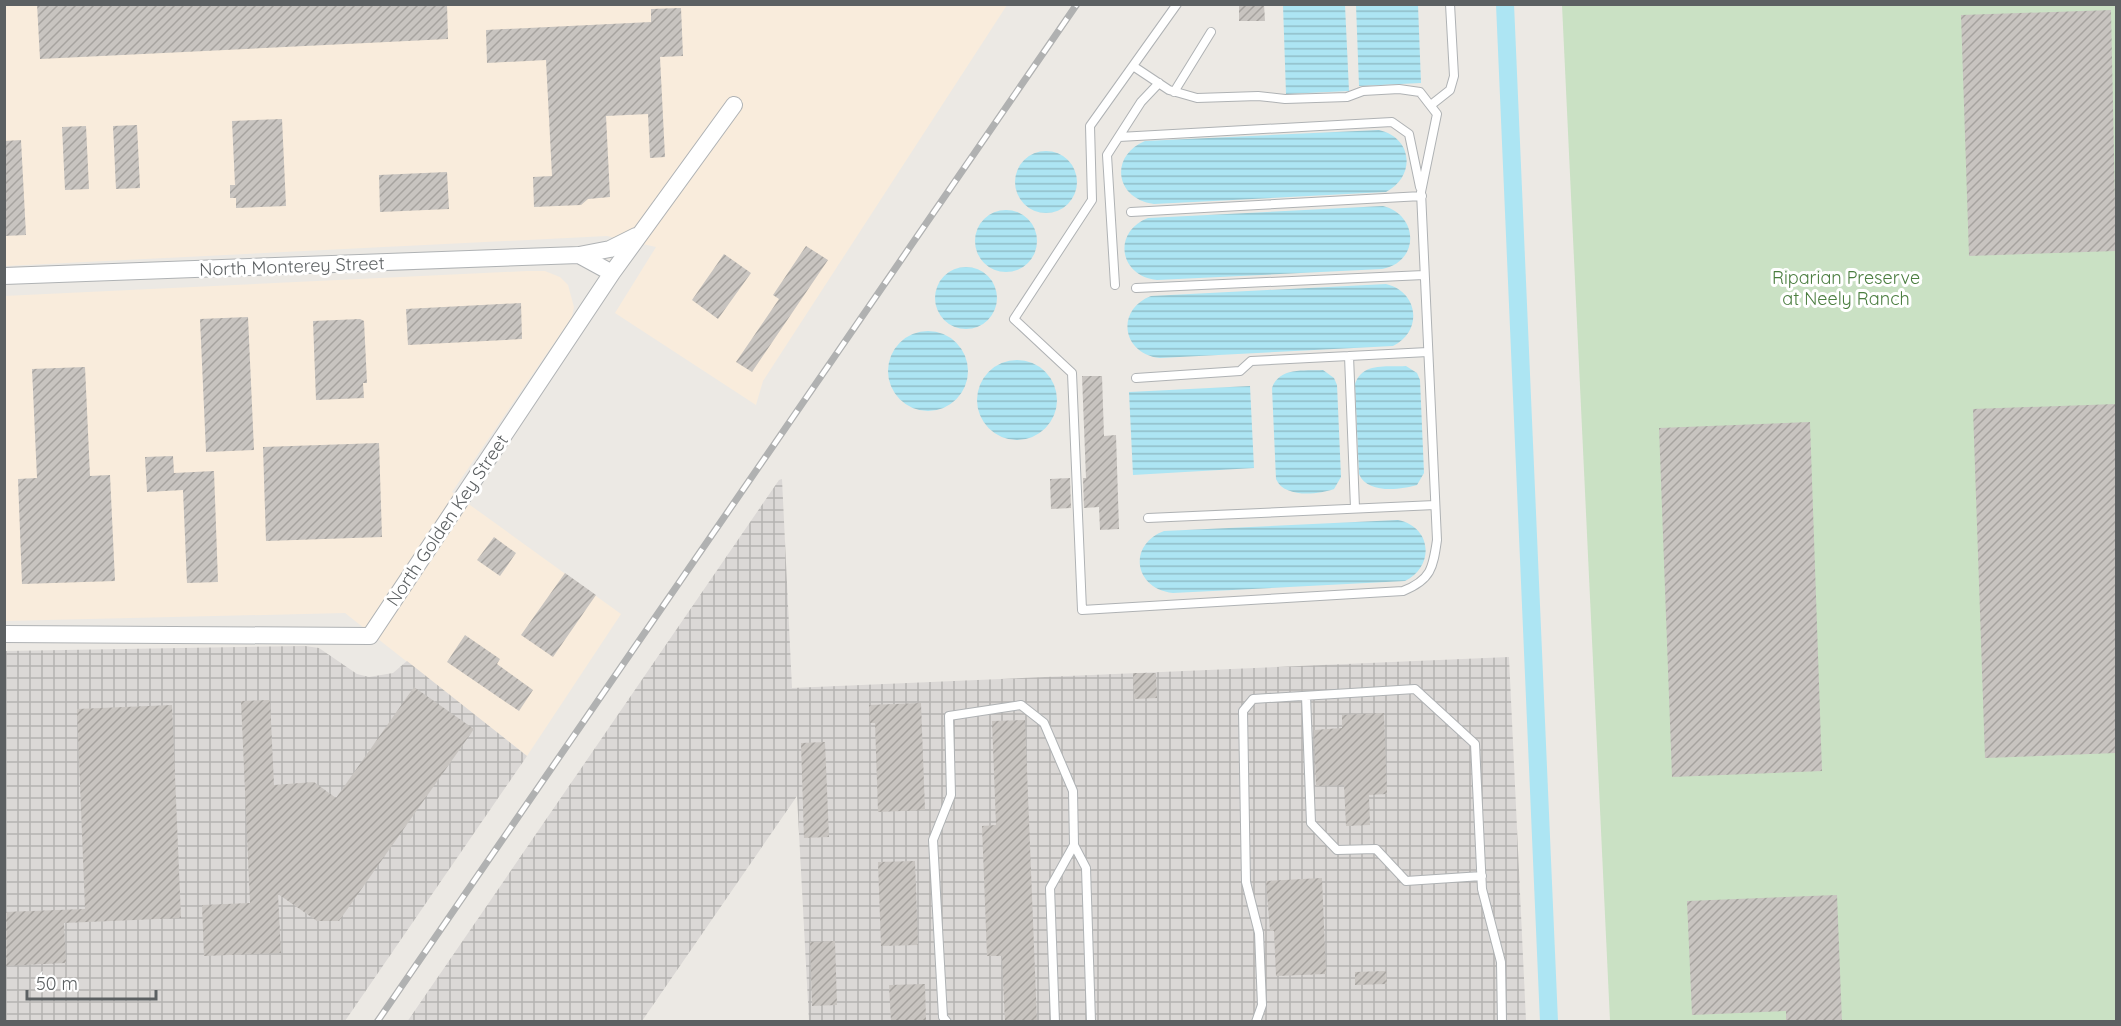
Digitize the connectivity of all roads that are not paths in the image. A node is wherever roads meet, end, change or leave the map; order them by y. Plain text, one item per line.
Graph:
1 (1177, 4) edge
2 (1450, 4) edge
3 (1211, 32) dead end
4 (1133, 66) junction
5 (1159, 83) junction
6 (1174, 92) junction
7 (734, 105) dead end
8 (1431, 105) junction
9 (1119, 137) junction
10 (1422, 194) junction
11 (1131, 212) dead end
12 (642, 232) junction
13 (579, 255) junction
14 (612, 273) junction
15 (4, 276) edge
16 (1424, 276) junction
17 (1115, 285) dead end
18 (1136, 288) dead end
19 (1428, 352) junction
20 (1349, 356) junction
21 (1136, 378) dead end
22 (1435, 505) junction
23 (1355, 508) junction
24 (1148, 518) dead end
25 (4, 634) edge
26 (1306, 696) junction
27 (1074, 845) junction
28 (1482, 876) junction
29 (947, 1022) edge
30 (1055, 1022) edge
31 (1091, 1022) edge
32 (1256, 1022) edge
33 (1502, 1022) edge

1 - 4 lane
2 - 8 lane
3 - 6 lane
4 - 5 lane
4 - 22 lane
5 - 6 lane
5 - 9 lane
6 - 8 lane
7 - 12 street, North Golden Key Street
8 - 10 lane
9 - 10 lane
9 - 17 lane
10 - 11 lane
10 - 16 lane
12 - 13 street, North Monterey Street
12 - 14 street, North Golden Key Street
13 - 14 street
13 - 15 street, North Monterey Street
14 - 25 street, North Golden Key Street
16 - 18 lane
16 - 19 lane
19 - 20 lane
19 - 22 lane
20 - 21 lane
20 - 23 lane
22 - 23 lane
23 - 24 lane
26 - 28 lane
26 - 28 lane
26 - 32 lane
27 - 29 lane
27 - 30 lane
27 - 31 lane
28 - 33 lane

